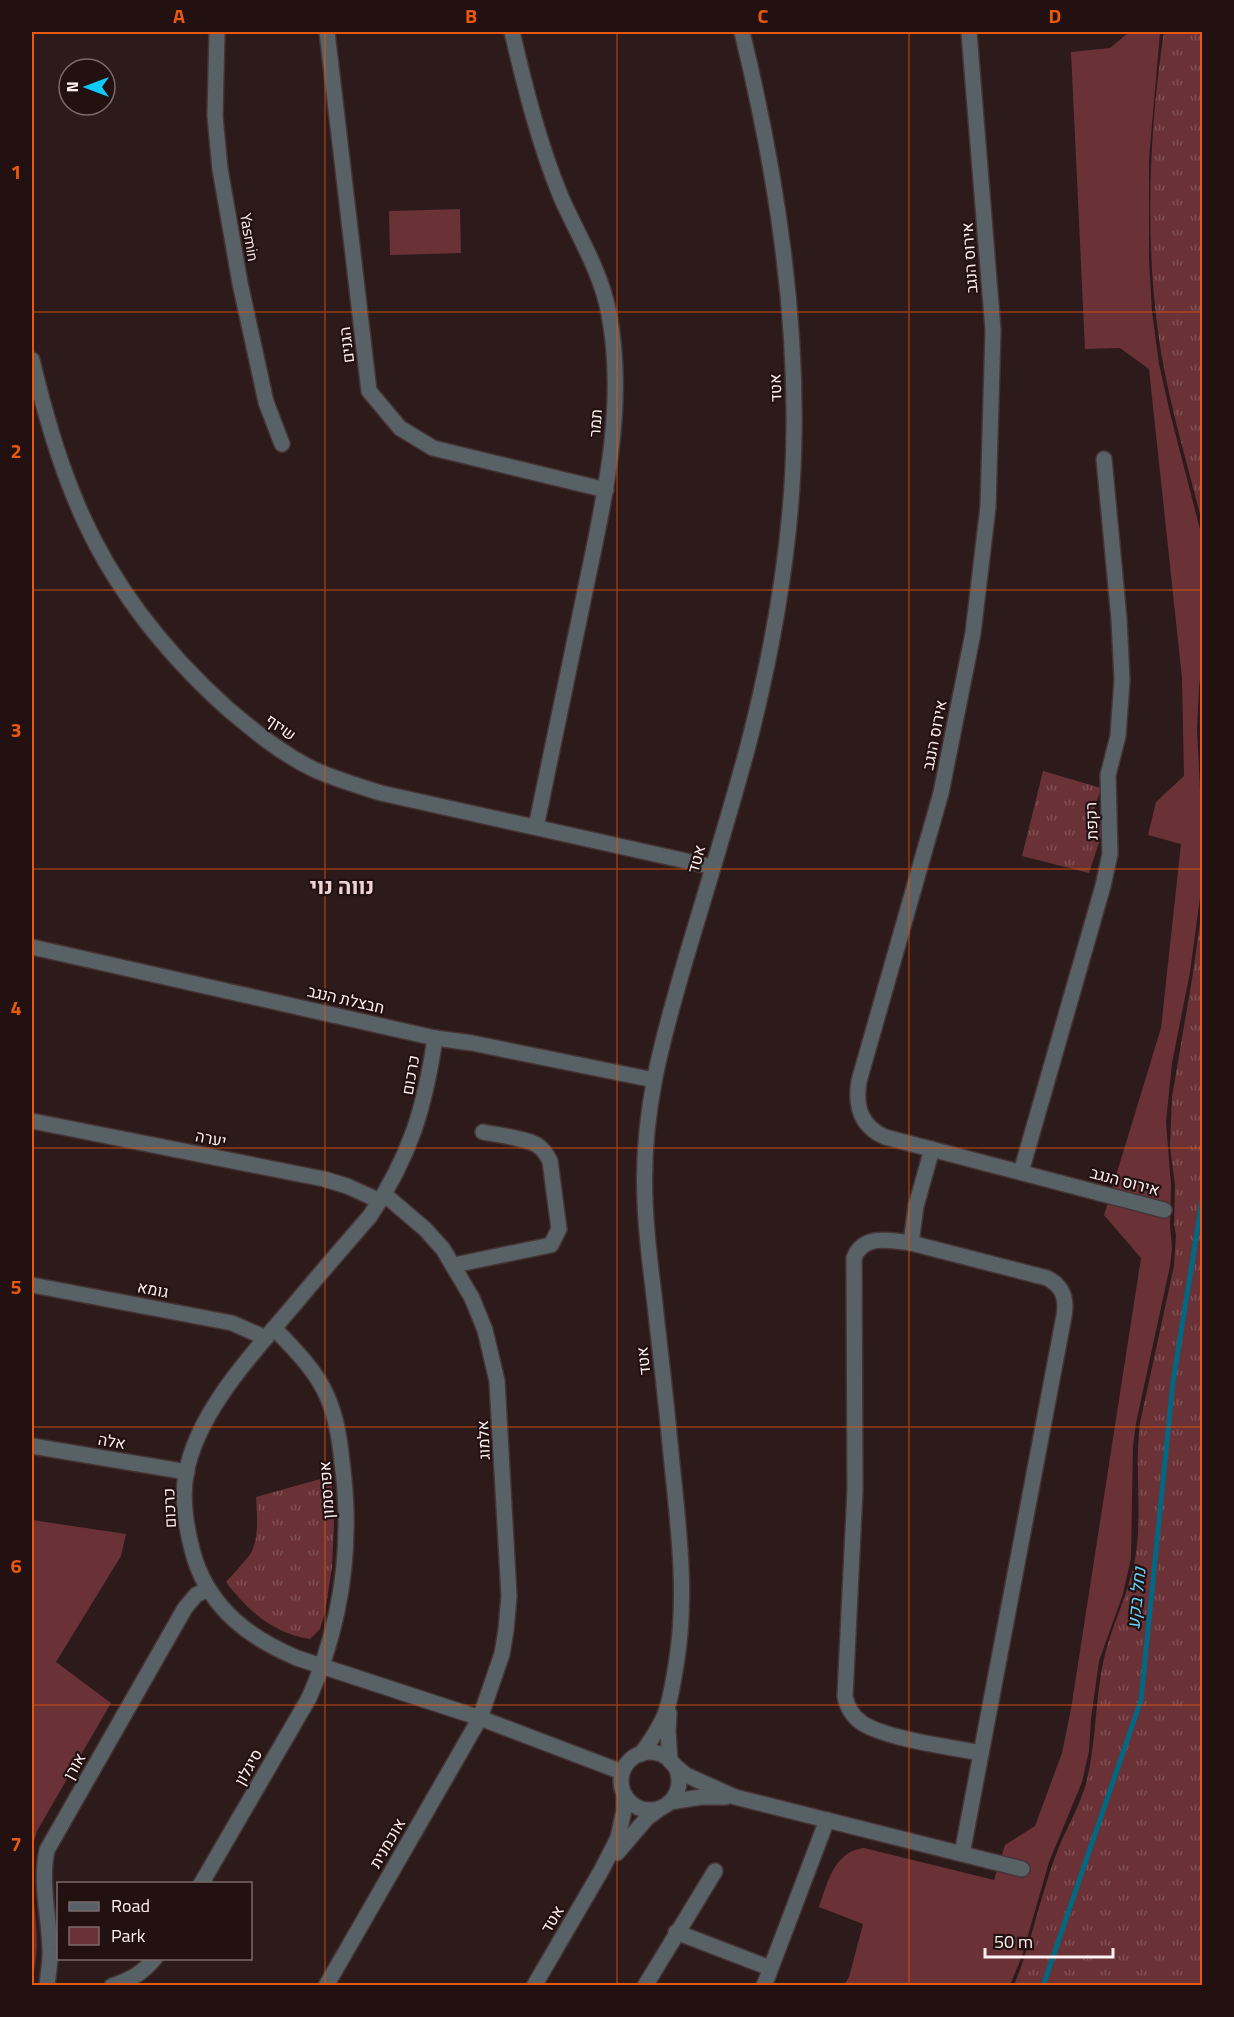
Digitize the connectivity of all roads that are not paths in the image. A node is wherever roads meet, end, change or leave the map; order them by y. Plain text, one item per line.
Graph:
1 (217, 32) edge
2 (327, 32) edge
3 (513, 32) edge
4 (742, 32) edge
5 (969, 32) edge
6 (32, 360) edge
7 (282, 444) dead end
8 (1104, 459) dead end
9 (606, 490) junction
10 (536, 827) junction
11 (712, 867) junction
12 (32, 948) edge
13 (435, 1038) junction
14 (654, 1080) junction
15 (32, 1121) edge
16 (483, 1132) dead end
17 (932, 1149) junction
18 (1021, 1172) junction
19 (382, 1198) junction
20 (1164, 1210) dead end
21 (911, 1243) junction
22 (454, 1265) junction
23 (32, 1285) edge
24 (270, 1333) junction
25 (32, 1446) edge
26 (187, 1472) junction
27 (208, 1589) junction
28 (322, 1667) junction
29 (670, 1699) junction
30 (480, 1718) junction
31 (981, 1753) junction
32 (641, 1754) junction
33 (672, 1763) junction
34 (622, 1772) junction
35 (624, 1795) junction
36 (735, 1797) junction
37 (667, 1804) junction
38 (827, 1820) junction
39 (962, 1854) junction
40 (1022, 1869) dead end
41 (601, 1871) junction
42 (714, 1871) dead end
43 (202, 1882) edge
44 (676, 1932) junction
45 (154, 1960) edge
46 (771, 1968) junction
47 (47, 1986) edge
48 (112, 1986) edge
49 (326, 1986) edge
50 (534, 1986) edge
51 (645, 1986) edge
52 (764, 1986) edge

1 - 7 street, Yasmin
2 - 9 street, הגנים
3 - 9 street, תמר
4 - 11 street, אטד
5 - 17 street, אירוס הנגב
6 - 10 street, שיזף
8 - 18 street, רקפת
9 - 10 street, תמר
10 - 11 street, שיזף
11 - 14 street, אטד
12 - 13 street, חבצלת הנגב
13 - 14 street, חבצלת הנגב
13 - 19 street, כרכום
14 - 29 street, אטד
15 - 19 street, יערה
16 - 22 street
17 - 18 street, אירוס הנגב
17 - 21 street
18 - 20 street, אירוס הנגב
19 - 22 street, אלמוג
19 - 24 street, כרכום
21 - 31 street
21 - 31 street
22 - 30 street, אלמוג
23 - 24 street, גומא
24 - 26 street, כרכום
24 - 28 street, אפרסמון
25 - 26 street, אלה
26 - 27 street, כרכום
27 - 28 street, כרכום
27 - 47 street, אורן
28 - 30 street, כרכום
28 - 43 street, סיגלון
29 - 32 street, אטד
29 - 33 street, אטד
30 - 34 street, כרכום
30 - 49 street, אוכמנית
31 - 39 street
32 - 33 street
32 - 34 street
33 - 36 street
33 - 37 street
34 - 35 street
35 - 37 street
35 - 41 street, אטד
36 - 37 street
36 - 38 street
37 - 41 street, אטד
38 - 39 street
38 - 46 street
39 - 40 street
41 - 50 street, אטד
42 - 44 street
44 - 46 street
44 - 51 street
45 - 48 street
46 - 52 street

